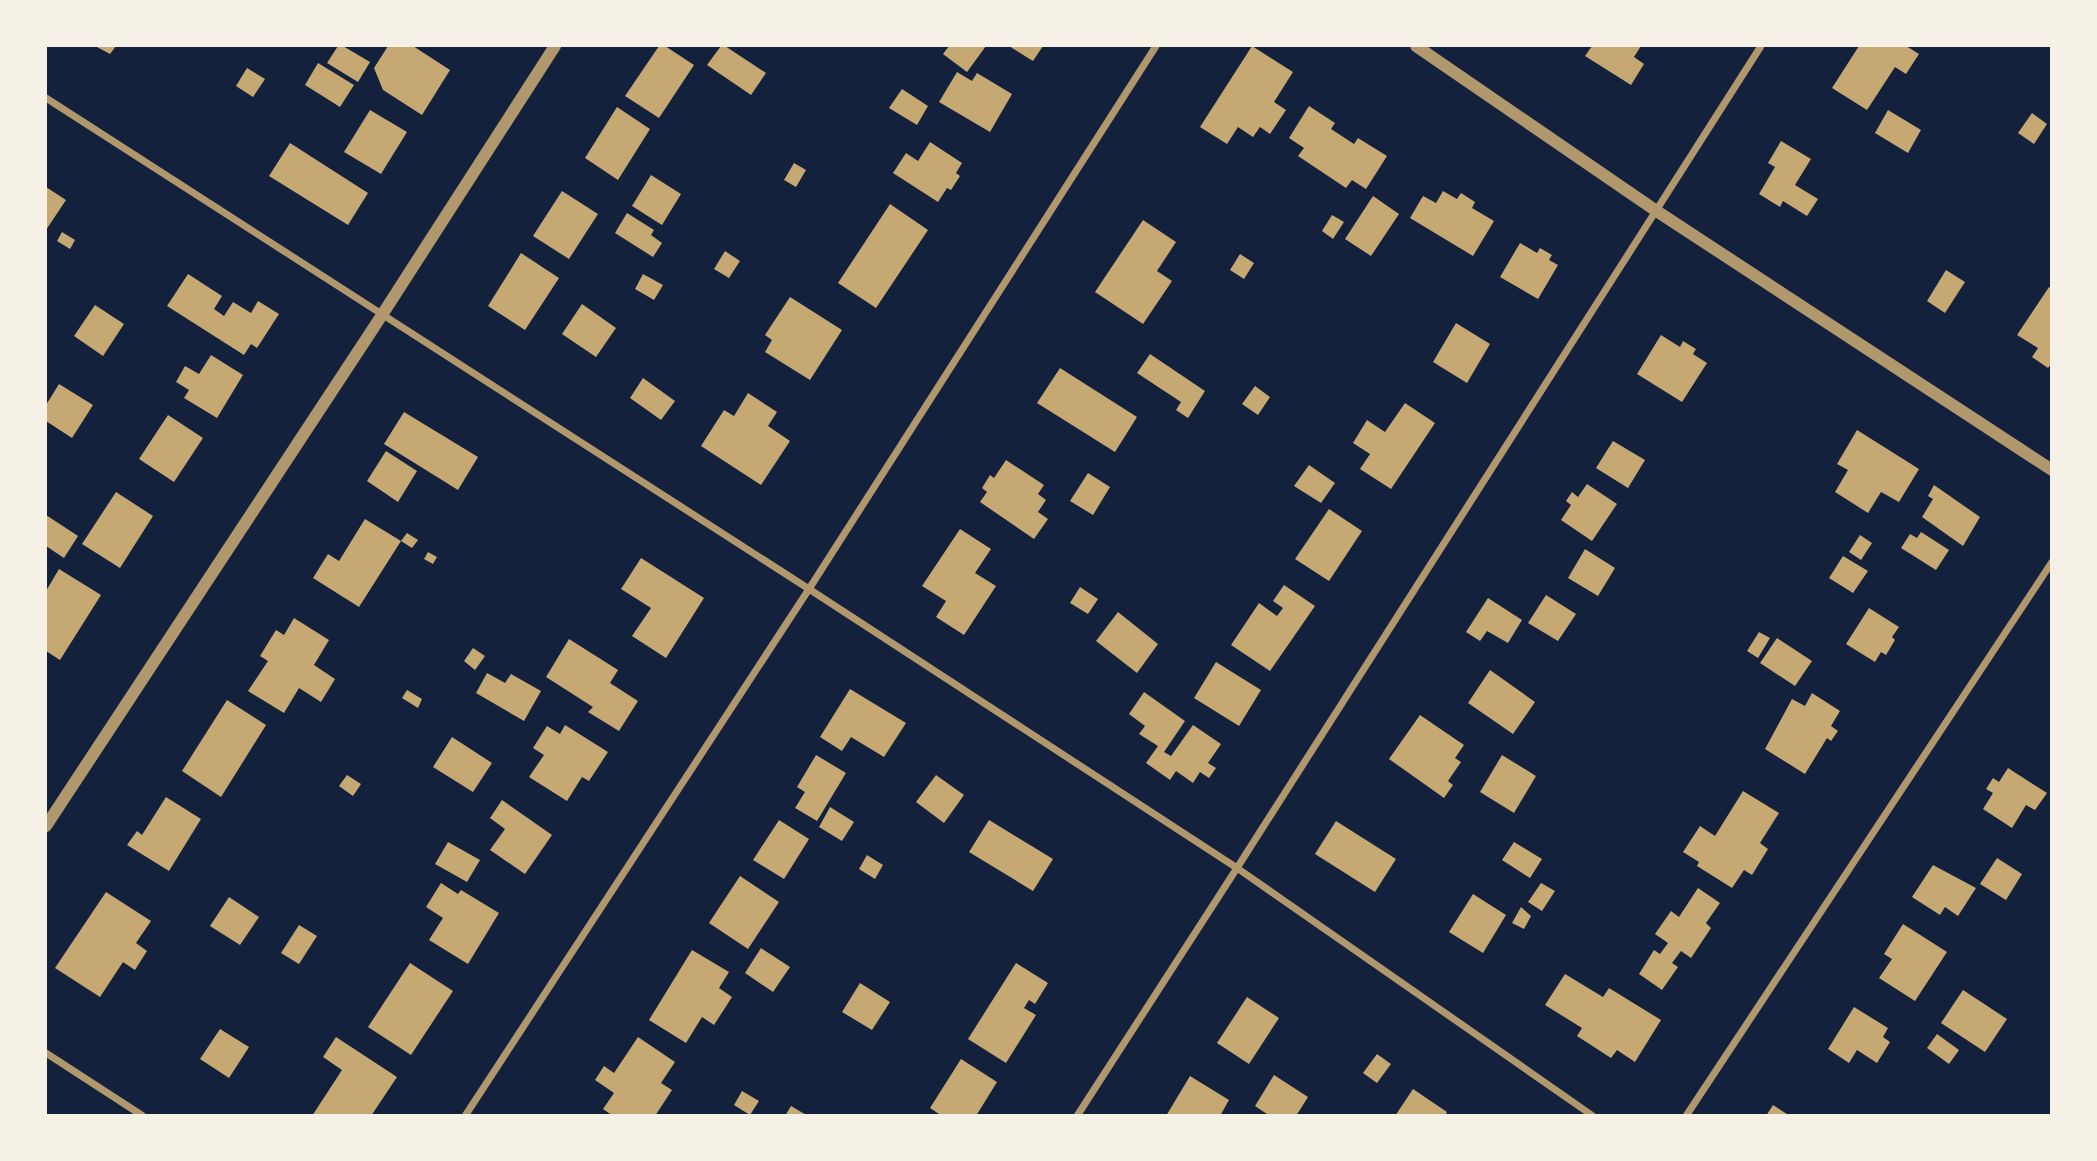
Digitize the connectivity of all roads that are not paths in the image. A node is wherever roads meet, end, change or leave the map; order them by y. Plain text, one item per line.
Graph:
1 (555, 46) edge
2 (1156, 46) edge
3 (1416, 46) edge
4 (1761, 46) edge
5 (46, 98) edge
6 (1655, 210) junction
7 (382, 315) junction
8 (2052, 470) edge
9 (2052, 562) edge
10 (809, 589) junction
11 (46, 826) edge
12 (1237, 868) junction
13 (46, 1053) edge
14 (143, 1115) edge
15 (465, 1115) edge
16 (1077, 1115) edge
17 (1593, 1115) edge
18 (1686, 1115) edge

1 - 7 street
2 - 10 street
3 - 6 street
4 - 6 street
5 - 7 street
6 - 8 street
6 - 12 street
7 - 10 street
7 - 11 street
9 - 18 street
10 - 12 street
10 - 15 street
12 - 16 street
12 - 17 street
13 - 14 street

